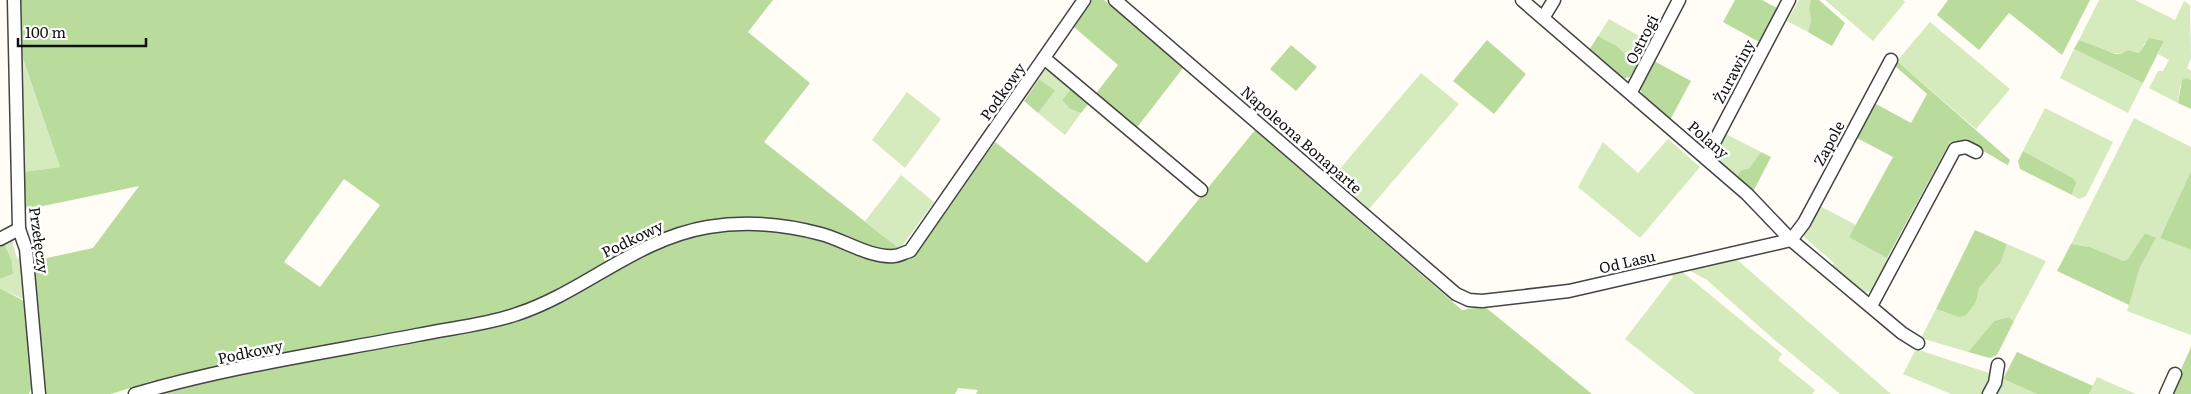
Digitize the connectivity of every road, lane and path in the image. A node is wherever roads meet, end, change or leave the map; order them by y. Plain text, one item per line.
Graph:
1 (14, 0) edge
2 (1084, 0) edge
3 (1115, 0) edge
4 (1522, 0) edge
5 (1554, 0) edge
6 (1679, 0) edge
7 (1789, 0) edge
8 (1543, 18) junction
9 (1044, 58) junction
10 (1891, 60) dead end
11 (1631, 92) junction
12 (1976, 152) dead end
13 (1706, 158) junction
14 (1201, 190) dead end
15 (19, 229) junction
16 (0, 239) edge
17 (1791, 240) junction
18 (1469, 300) joint
19 (1871, 306) junction
20 (1918, 343) dead end
21 (1998, 364) dead end
22 (2175, 374) dead end
23 (39, 394) edge
24 (135, 394) edge
25 (1989, 394) edge
26 (2166, 394) edge

1 - 15 street, Przełęczy
2 - 9 street, Podkowy
3 - 18 street, Napoleona Bonaparte
4 - 8 street, Polany
5 - 8 street
6 - 11 street, Ostrogi
7 - 13 street, Żurawiny
8 - 11 street, Polany
9 - 14 street
9 - 24 street, Podkowy
10 - 17 street, Zapole
11 - 13 street, Polany
12 - 19 street
13 - 17 street, Polany
15 - 16 street
15 - 23 street, Przełęczy
17 - 18 street, Od Lasu
17 - 19 street, Polany
19 - 20 street, Polany
21 - 25 street
22 - 26 street

